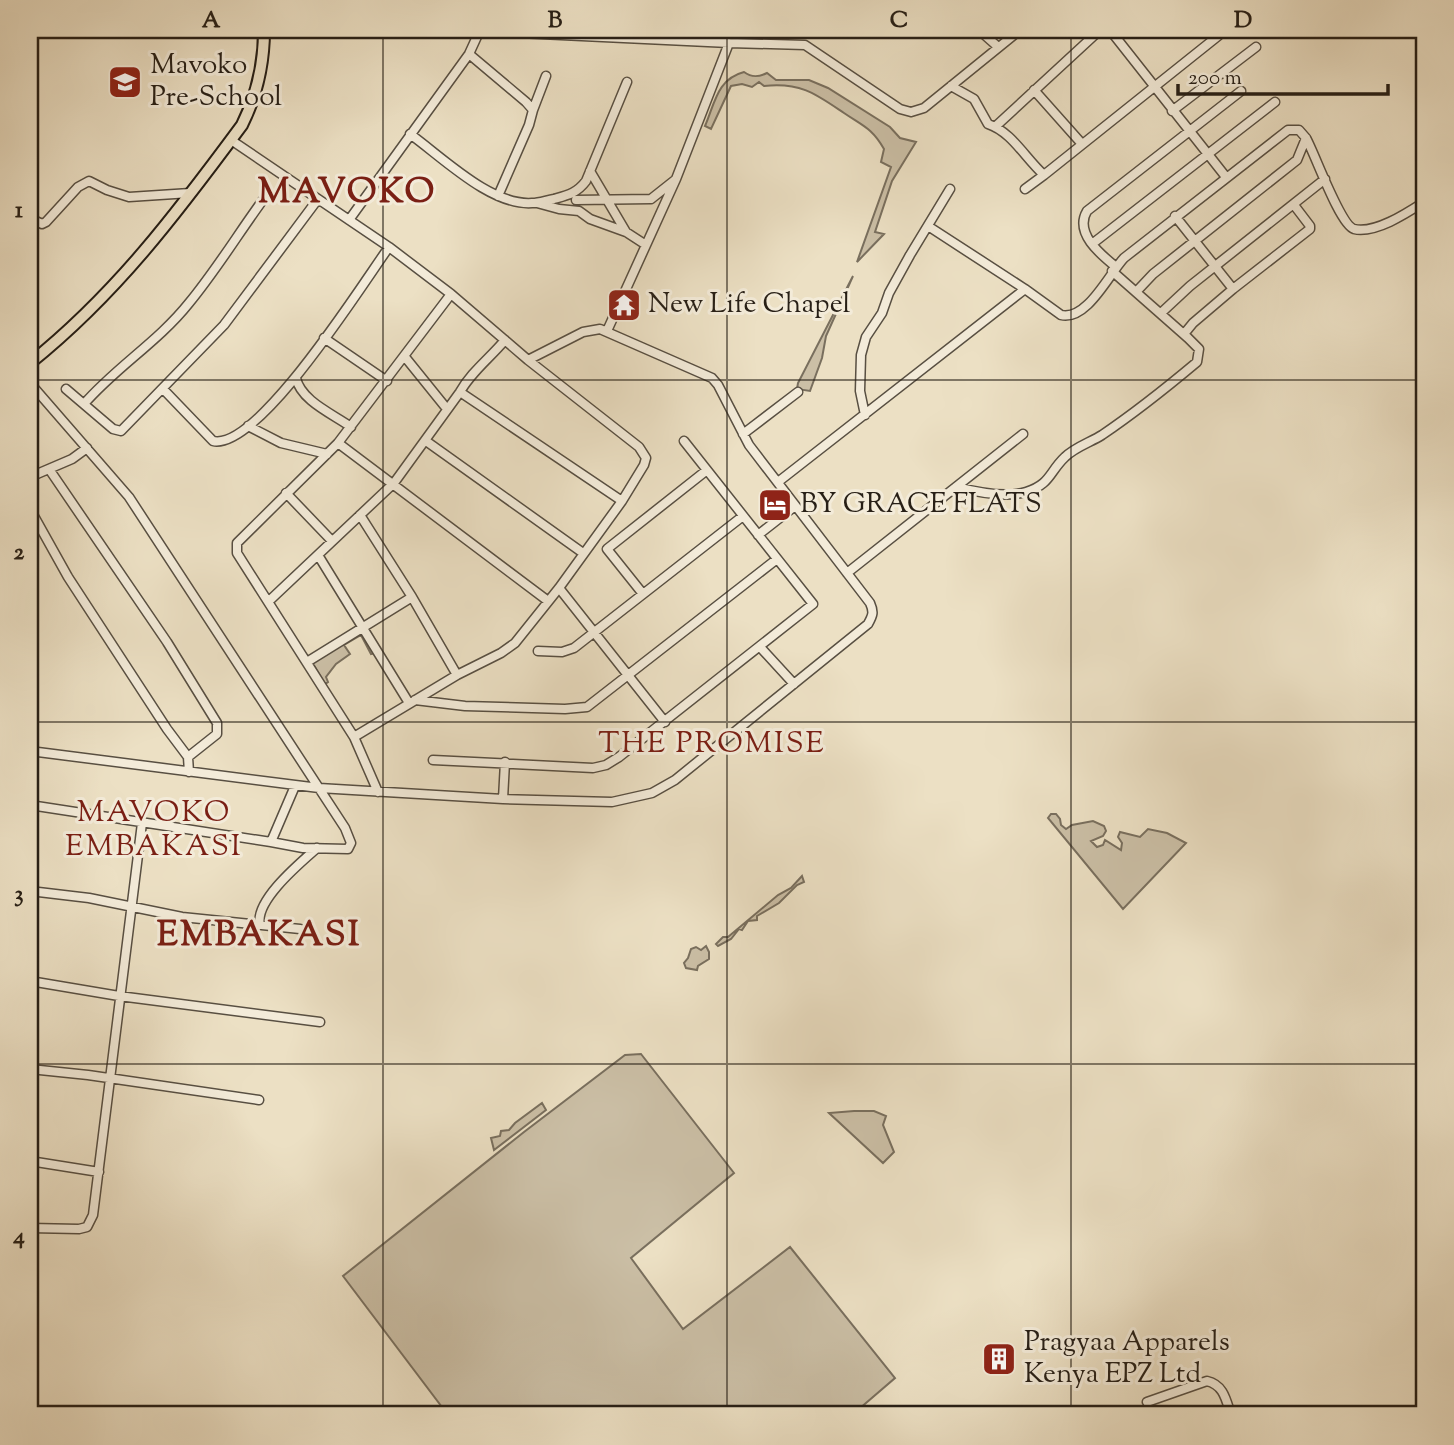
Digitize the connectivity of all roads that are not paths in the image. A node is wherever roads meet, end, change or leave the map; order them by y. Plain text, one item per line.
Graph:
1 (264, 30) edge
2 (648, 30) edge
3 (979, 30) edge
4 (1020, 30) edge
5 (1100, 30) edge
6 (1110, 30) edge
7 (1219, 30) edge
8 (480, 31) edge
9 (632, 35) edge
10 (644, 40) junction
11 (729, 43) junction
12 (997, 46) junction
13 (1256, 47) dead end
14 (469, 54) junction
15 (546, 76) dead end
16 (627, 82) dead end
17 (951, 86) junction
18 (1153, 87) junction
19 (1034, 90) junction
20 (1241, 91) dead end
21 (1275, 102) dead end
22 (533, 110) junction
23 (1172, 111) junction
24 (996, 126) junction
25 (1189, 132) junction
26 (410, 135) junction
27 (1306, 138) junction
28 (231, 140) junction
29 (1082, 144) junction
30 (1208, 154) junction
31 (590, 172) junction
32 (1044, 175) junction
33 (1226, 177) junction
34 (676, 179) junction
35 (1325, 179) junction
36 (950, 189) dead end
37 (1025, 189) dead end
38 (268, 193) dead end
39 (190, 194) junction
40 (498, 196) junction
41 (577, 196) junction
42 (318, 198) junction
43 (606, 199) junction
44 (536, 202) junction
45 (1424, 202) edge
46 (1294, 205) junction
47 (575, 211) junction
48 (1175, 216) junction
49 (30, 218) edge
50 (349, 220) junction
51 (928, 226) junction
52 (626, 232) junction
53 (1194, 243) junction
54 (1092, 244) junction
55 (646, 246) junction
56 (389, 247) junction
57 (1214, 267) junction
58 (1114, 269) junction
59 (1025, 289) junction
60 (1233, 289) junction
61 (1136, 292) junction
62 (451, 294) junction
63 (1161, 313) junction
64 (607, 331) junction
65 (1184, 334) junction
66 (324, 338) junction
67 (505, 340) junction
68 (405, 357) junction
69 (528, 360) junction
70 (30, 363) edge
71 (296, 378) junction
72 (387, 381) junction
73 (30, 383) edge
74 (65, 389) dead end
75 (163, 389) junction
76 (460, 392) junction
77 (797, 392) dead end
78 (84, 404) junction
79 (447, 409) junction
80 (865, 415) junction
81 (248, 426) junction
82 (351, 427) junction
83 (1023, 434) dead end
84 (743, 435) junction
85 (426, 441) junction
86 (684, 441) dead end
87 (338, 443) junction
88 (88, 448) junction
89 (327, 454) junction
90 (49, 469) junction
91 (707, 470) junction
92 (30, 477) edge
93 (778, 482) junction
94 (394, 484) junction
95 (956, 487) junction
96 (286, 493) junction
97 (622, 501) junction
98 (795, 506) junction
99 (30, 509) edge
100 (360, 515) junction
101 (743, 516) junction
102 (758, 535) junction
103 (332, 541) junction
104 (583, 553) junction
105 (318, 555) junction
106 (777, 559) junction
107 (847, 573) junction
108 (559, 588) junction
109 (643, 594) junction
110 (412, 597) junction
111 (269, 601) junction
112 (548, 601) junction
113 (362, 627) junction
114 (594, 633) junction
115 (760, 647) junction
116 (538, 651) dead end
117 (307, 662) junction
118 (457, 675) junction
119 (628, 676) junction
120 (794, 684) junction
121 (412, 701) junction
122 (665, 722) junction
123 (354, 737) junction
124 (30, 751) edge
125 (188, 757) junction
126 (433, 760) dead end
127 (505, 762) junction
128 (189, 772) junction
129 (295, 786) junction
130 (319, 788) junction
131 (378, 792) junction
132 (503, 799) junction
133 (30, 805) edge
134 (142, 822) junction
135 (271, 842) junction
136 (317, 848) junction
137 (30, 891) edge
138 (131, 908) junction
139 (260, 925) junction
140 (300, 929) dead end
141 (30, 981) edge
142 (119, 996) junction
143 (320, 1022) dead end
144 (30, 1069) edge
145 (109, 1080) junction
146 (260, 1100) dead end
147 (30, 1161) edge
148 (99, 1172) junction
149 (30, 1228) edge
150 (1147, 1402) dead end
151 (1231, 1415) edge

1 - 28 main road
2 - 10 street
3 - 12 street
4 - 12 street
5 - 19 street
6 - 18 street
7 - 18 street
8 - 9 street
8 - 14 street
9 - 10 street
10 - 11 street
11 - 17 street
11 - 34 street
12 - 17 street
13 - 23 street
14 - 22 street
14 - 26 street
15 - 22 street
16 - 31 street
17 - 24 street
18 - 23 street
18 - 29 street
19 - 24 street
19 - 29 street
20 - 25 street
21 - 30 street
22 - 40 street
23 - 25 street
24 - 32 street
25 - 30 street
25 - 54 street
26 - 40 street
26 - 50 street
27 - 33 street
27 - 35 street
27 - 53 street
28 - 39 main road
28 - 42 street
29 - 32 street
30 - 33 street
30 - 54 street
31 - 41 street
31 - 43 street
32 - 37 street
33 - 48 street
34 - 43 street
34 - 55 street
35 - 45 street
35 - 46 street
36 - 51 street
38 - 78 street
39 - 49 street
39 - 70 main road
40 - 44 street
41 - 43 street
41 - 44 street
41 - 47 street
42 - 50 street
42 - 75 street
43 - 52 street
44 - 47 street
46 - 57 street
46 - 60 street
47 - 52 street
48 - 53 street
48 - 58 street
50 - 56 street
51 - 59 street
51 - 80 street
52 - 55 street
53 - 57 street
53 - 61 street
54 - 58 street
55 - 64 street
56 - 62 street
56 - 66 street
57 - 60 street
57 - 63 street
58 - 59 street
58 - 61 street
59 - 80 street
60 - 65 street
61 - 63 street
62 - 67 street
62 - 68 street
63 - 65 street
64 - 69 street
64 - 84 street
65 - 95 street
66 - 71 street
66 - 72 street
67 - 69 street
67 - 76 street
68 - 72 street
68 - 79 street
69 - 97 street
71 - 81 street
71 - 82 street
72 - 82 street
73 - 88 street
74 - 78 street
75 - 78 street
75 - 81 street
76 - 79 street
76 - 97 street
77 - 84 street
79 - 85 street
80 - 93 street
81 - 89 street
82 - 87 street
83 - 95 street
84 - 93 street
85 - 94 street
85 - 104 street
86 - 91 street
87 - 89 street
87 - 94 street
88 - 90 street
88 - 130 street
89 - 96 street
90 - 92 street
90 - 125 street
91 - 101 street
91 - 109 street
93 - 98 street
94 - 100 street
94 - 112 street
95 - 107 street
96 - 103 street
96 - 111 street
97 - 104 street
98 - 102 street
98 - 107 street
99 - 125 street
100 - 103 street
100 - 110 street
101 - 102 street
101 - 109 street
102 - 106 street
103 - 105 street
104 - 108 street
105 - 111 street
105 - 113 street
106 - 115 street
106 - 119 street
107 - 120 street
108 - 112 street
108 - 114 street
109 - 114 street
110 - 113 street
110 - 118 street
111 - 117 street
112 - 118 street
113 - 117 street
113 - 121 street
114 - 116 street
114 - 119 street
115 - 120 street
115 - 122 street
117 - 123 street
118 - 121 street
119 - 121 street
119 - 122 street
120 - 132 street
121 - 123 street
122 - 127 street
123 - 131 street
124 - 128 street
125 - 128 street
126 - 127 street
127 - 132 street
128 - 129 street
129 - 130 street
129 - 135 street
130 - 131 street
130 - 136 street
131 - 132 street
133 - 134 street
134 - 135 street
134 - 138 street
135 - 136 street
136 - 139 street
137 - 138 street
138 - 139 street
138 - 142 street
139 - 140 street
141 - 142 street
142 - 143 street
142 - 145 street
144 - 145 street
145 - 146 street
145 - 148 street
147 - 148 street
148 - 149 street
150 - 151 street

